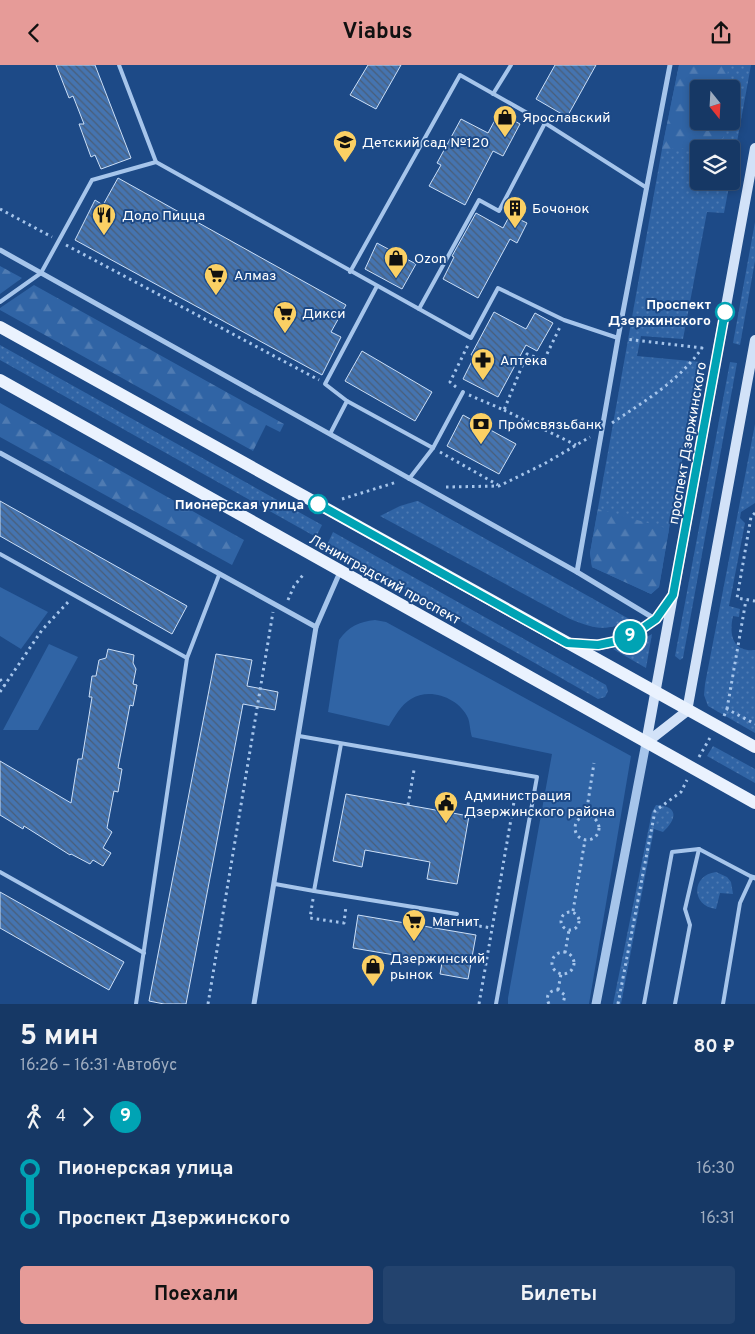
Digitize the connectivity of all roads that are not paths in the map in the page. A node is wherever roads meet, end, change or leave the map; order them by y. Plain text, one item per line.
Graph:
1 (119, 65) edge
2 (511, 65) edge
3 (670, 65) edge
4 (493, 94) junction
5 (545, 123) junction
6 (755, 148) edge
7 (156, 162) junction
8 (647, 188) junction
9 (0, 250) edge
10 (350, 272) junction
11 (41, 273) junction
12 (377, 286) junction
13 (0, 302) edge
14 (419, 309) junction
15 (0, 327) edge
16 (618, 338) junction
17 (755, 340) edge
18 (0, 380) edge
19 (462, 392) road end
20 (347, 401) junction
21 (330, 434) junction
22 (433, 449) junction
23 (0, 453) edge
24 (409, 479) junction
25 (0, 554) edge
26 (341, 571) junction
27 (577, 572) junction
28 (219, 575) junction
29 (673, 595) junction
30 (656, 619) junction
31 (316, 627) junction
32 (567, 643) junction
33 (187, 658) junction
34 (656, 693) junction
35 (687, 711) junction
36 (298, 736) junction
37 (646, 743) junction
38 (341, 744) junction
39 (755, 747) edge
40 (755, 803) edge
41 (699, 849) junction
42 (0, 872) edge
43 (754, 878) edge
44 (275, 884) junction
45 (314, 891) junction
46 (457, 914) dead end
47 (144, 953) junction
48 (136, 1004) edge
49 (254, 1004) edge
50 (496, 1004) edge
51 (596, 1004) edge
52 (644, 1004) edge
53 (675, 1004) edge
54 (723, 1004) edge

1 - 7 lane
2 - 4 lane
3 - 8 street
4 - 5 lane
4 - 10 lane
5 - 8 lane
5 - 14 lane
6 - 29 main road, проспект Дзержинского
7 - 10 lane
7 - 11 lane
8 - 16 street
9 - 11 street
10 - 12 lane
11 - 13 lane
11 - 21 street
12 - 14 lane
12 - 20 lane
14 - 16 lane
15 - 32 main road
16 - 27 street
17 - 35 main road
18 - 26 main road, Ленинградский проспект
19 - 22 lane
20 - 21 lane
20 - 22 lane
21 - 24 street
22 - 24 lane
23 - 28 street
24 - 27 street
25 - 33 lane
26 - 31 street
26 - 37 main road, Ленинградский проспект
27 - 30 street
28 - 31 street
28 - 33 lane
29 - 30 main road
29 - 34 main road, проспект Дзержинского
30 - 32 main road
31 - 36 street
32 - 34 main road
33 - 47 lane
34 - 35 main road
34 - 37 main road, проспект Дзержинского
35 - 37 main road
35 - 39 main road
36 - 38 lane
36 - 44 street
37 - 40 main road, Ленинградский проспект
37 - 51 street, проспект Дзержинского
38 - 45 lane
38 - 50 lane
41 - 43 lane
41 - 52 lane
41 - 53 lane
42 - 47 lane
43 - 54 lane
44 - 45 lane
44 - 49 street
45 - 46 lane
47 - 48 lane

